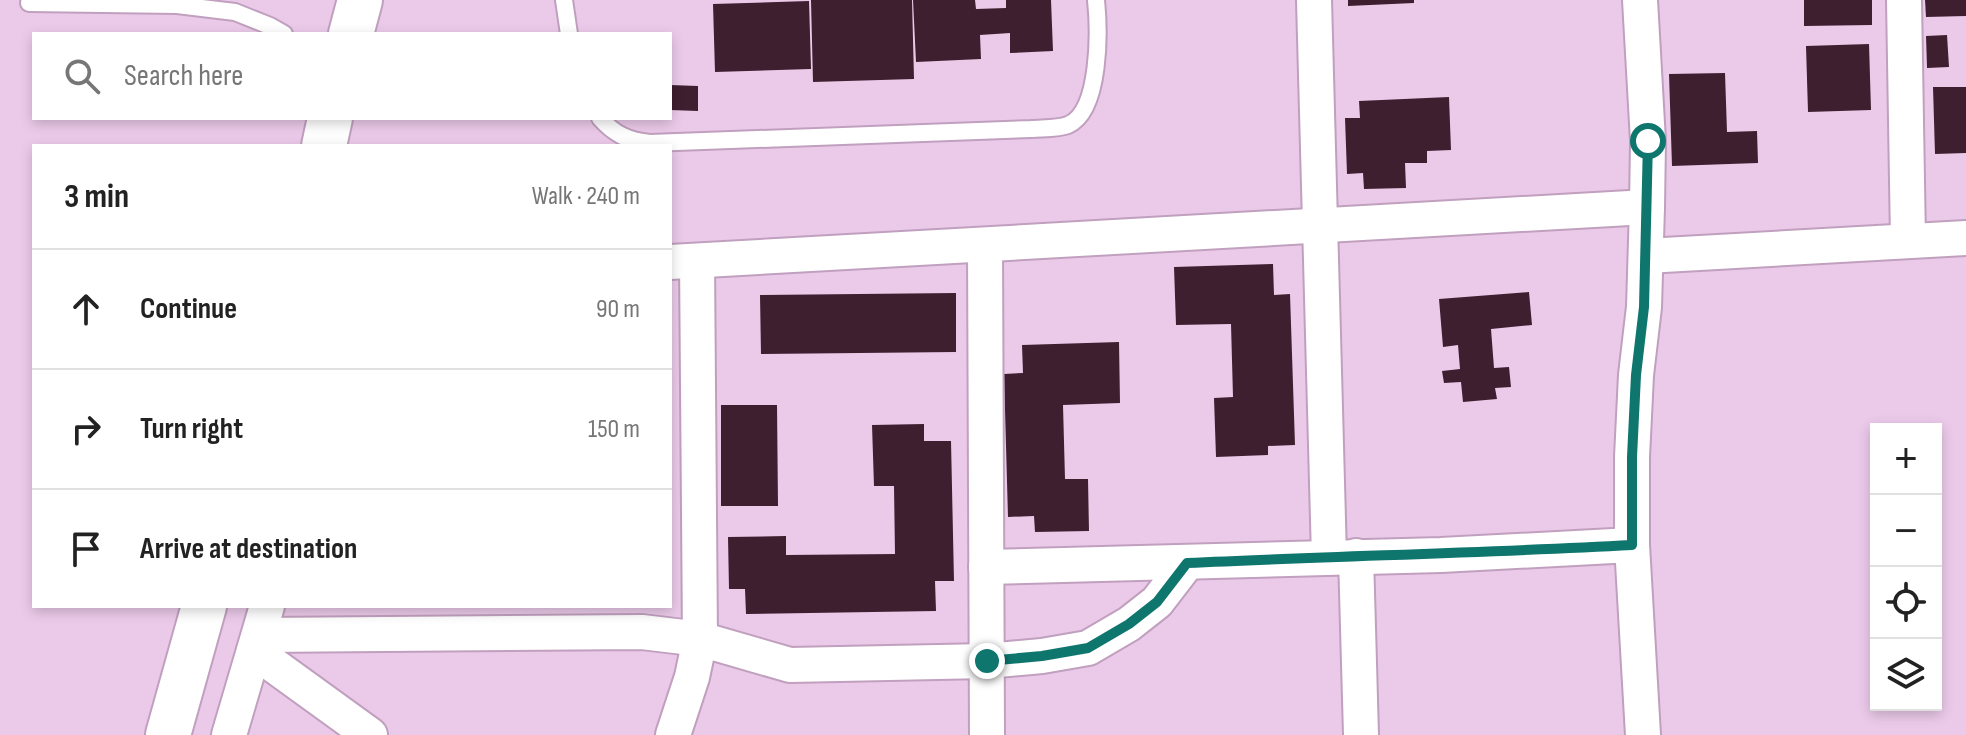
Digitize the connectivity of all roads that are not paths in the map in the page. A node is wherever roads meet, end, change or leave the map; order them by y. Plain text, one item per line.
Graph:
1 (360, 0) edge
2 (564, 0) edge
3 (1096, 0) edge
4 (1314, 0) edge
5 (1640, 0) edge
6 (1904, 0) edge
7 (29, 3) dead end
8 (280, 32) edge
9 (352, 32) edge
10 (569, 32) edge
11 (330, 120) edge
12 (602, 120) edge
13 (324, 144) edge
14 (1647, 207) junction
15 (1321, 225) junction
16 (1966, 238) edge
17 (1908, 241) junction
18 (985, 245) junction
19 (1646, 256) junction
20 (684, 262) edge
21 (1632, 545) junction
22 (1342, 556) junction
23 (1187, 563) junction
24 (986, 567) junction
25 (203, 608) edge
26 (260, 630) edge
27 (700, 639) junction
28 (987, 661) junction
29 (168, 735) edge
30 (229, 735) edge
31 (370, 735) edge
32 (673, 735) edge
33 (987, 735) edge
34 (1361, 735) edge
35 (1643, 735) edge

1 - 9 main road
2 - 10 lane
3 - 12 lane
4 - 15 street
5 - 14 street
6 - 17 street
7 - 8 lane
11 - 13 main road
14 - 15 street
14 - 19 street
15 - 18 street
15 - 22 street
16 - 17 street
17 - 19 street
18 - 20 street
18 - 24 street
19 - 21 street
20 - 27 street
21 - 22 street
21 - 35 street
22 - 23 street
22 - 34 street
23 - 24 street
23 - 28 street
24 - 28 street
25 - 29 main road
26 - 27 street
26 - 30 street
26 - 31 street
27 - 28 street
27 - 32 street
28 - 33 street

